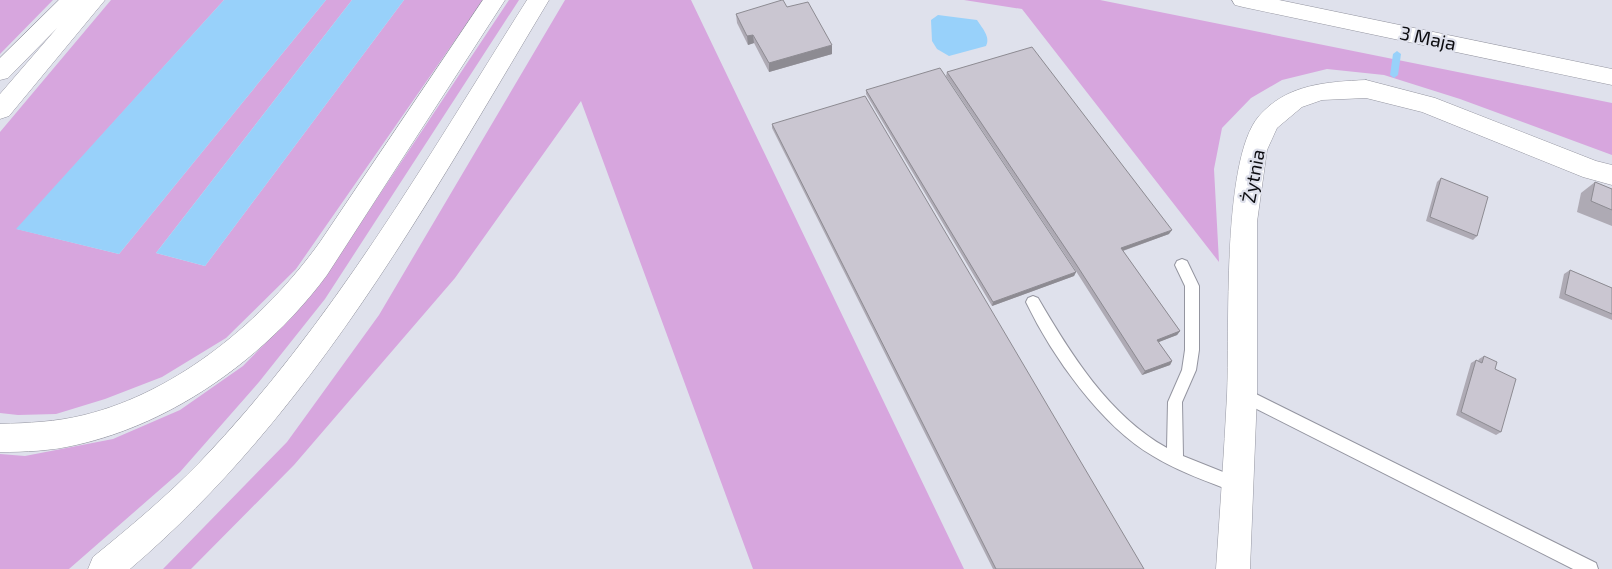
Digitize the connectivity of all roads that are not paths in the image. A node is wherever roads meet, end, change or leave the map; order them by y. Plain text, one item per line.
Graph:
1 (72, 0) edge
2 (94, 0) edge
3 (494, 0) edge
4 (538, 0) edge
5 (1243, 0) edge
6 (0, 72) edge
7 (1612, 77) edge
8 (0, 110) edge
9 (1612, 175) edge
10 (1182, 265) dead end
11 (1033, 302) dead end
12 (1242, 394) junction
13 (0, 438) edge
14 (1175, 460) junction
15 (1237, 485) junction
16 (105, 569) edge
17 (1233, 569) edge
18 (1590, 569) edge

1 - 6 main road
2 - 8 main road
3 - 13 main road
4 - 16 main road
5 - 7 main road, 3 Maja
9 - 12 main road, Żytnia
10 - 14 lane
11 - 14 lane
12 - 15 main road, Żytnia
12 - 18 lane
14 - 15 lane
15 - 17 main road, Żytnia

